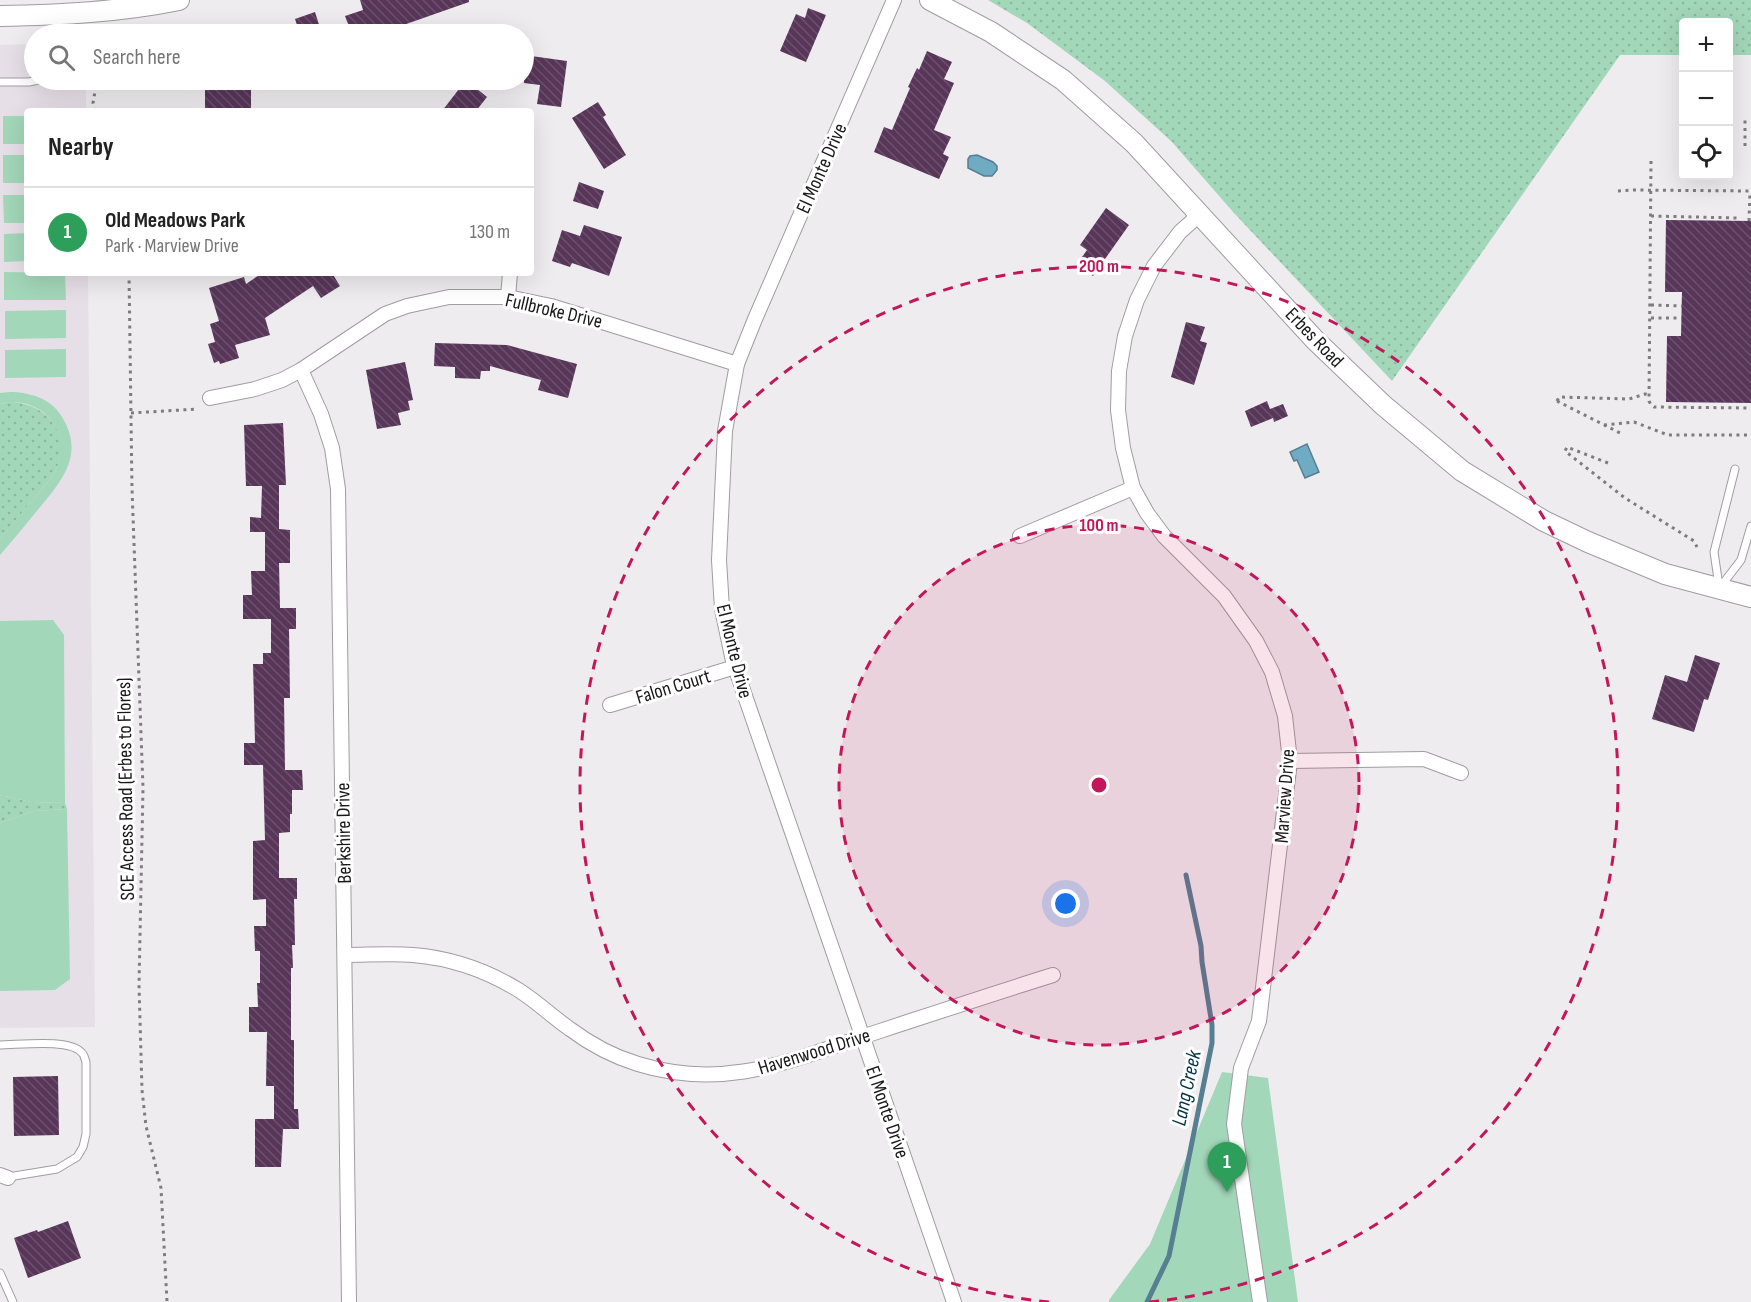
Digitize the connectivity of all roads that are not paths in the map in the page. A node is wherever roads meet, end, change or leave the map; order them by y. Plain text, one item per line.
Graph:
1 (179, 0) edge
2 (894, 0) edge
3 (930, 0) edge
4 (0, 16) edge
5 (50, 24) edge
6 (61, 24) edge
7 (0, 82) edge
8 (24, 82) edge
9 (1199, 215) junction
10 (510, 276) edge
11 (508, 297) junction
12 (736, 364) junction
13 (301, 370) junction
14 (210, 398) road end
15 (1735, 469) dead end
16 (1133, 488) junction
17 (1751, 526) edge
18 (1020, 536) dead end
19 (1719, 588) junction
20 (1751, 597) edge
21 (735, 667) junction
22 (610, 705) dead end
23 (1290, 761) junction
24 (1461, 772) dead end
25 (345, 955) junction
26 (1053, 975) dead end
27 (862, 1036) junction
28 (0, 1045) edge
29 (4, 1176) edge
30 (0, 1273) edge
31 (13, 1302) edge
32 (349, 1302) edge
33 (954, 1302) edge
34 (1260, 1302) edge

1 - 6 main road
2 - 12 street, El Monte Drive
3 - 9 main road, Erbes Road
4 - 5 main road
7 - 8 lane
9 - 16 street, Marview Drive
9 - 19 main road, Erbes Road
10 - 11 street
11 - 12 street, Fullbroke Drive
11 - 13 street, Fullbroke Drive
12 - 21 street, El Monte Drive
13 - 14 street, Fullbroke Drive
13 - 25 street, Berkshire Drive
15 - 19 lane
16 - 18 street
16 - 23 street, Marview Drive
17 - 19 lane
19 - 20 main road, Erbes Road
21 - 22 street, Falon Court
21 - 27 street, El Monte Drive
23 - 24 street
23 - 34 street, Marview Drive
25 - 27 street, Havenwood Drive
25 - 32 street, Berkshire Drive
26 - 27 street, Havenwood Drive
27 - 33 street, El Monte Drive
28 - 29 lane
30 - 31 lane

